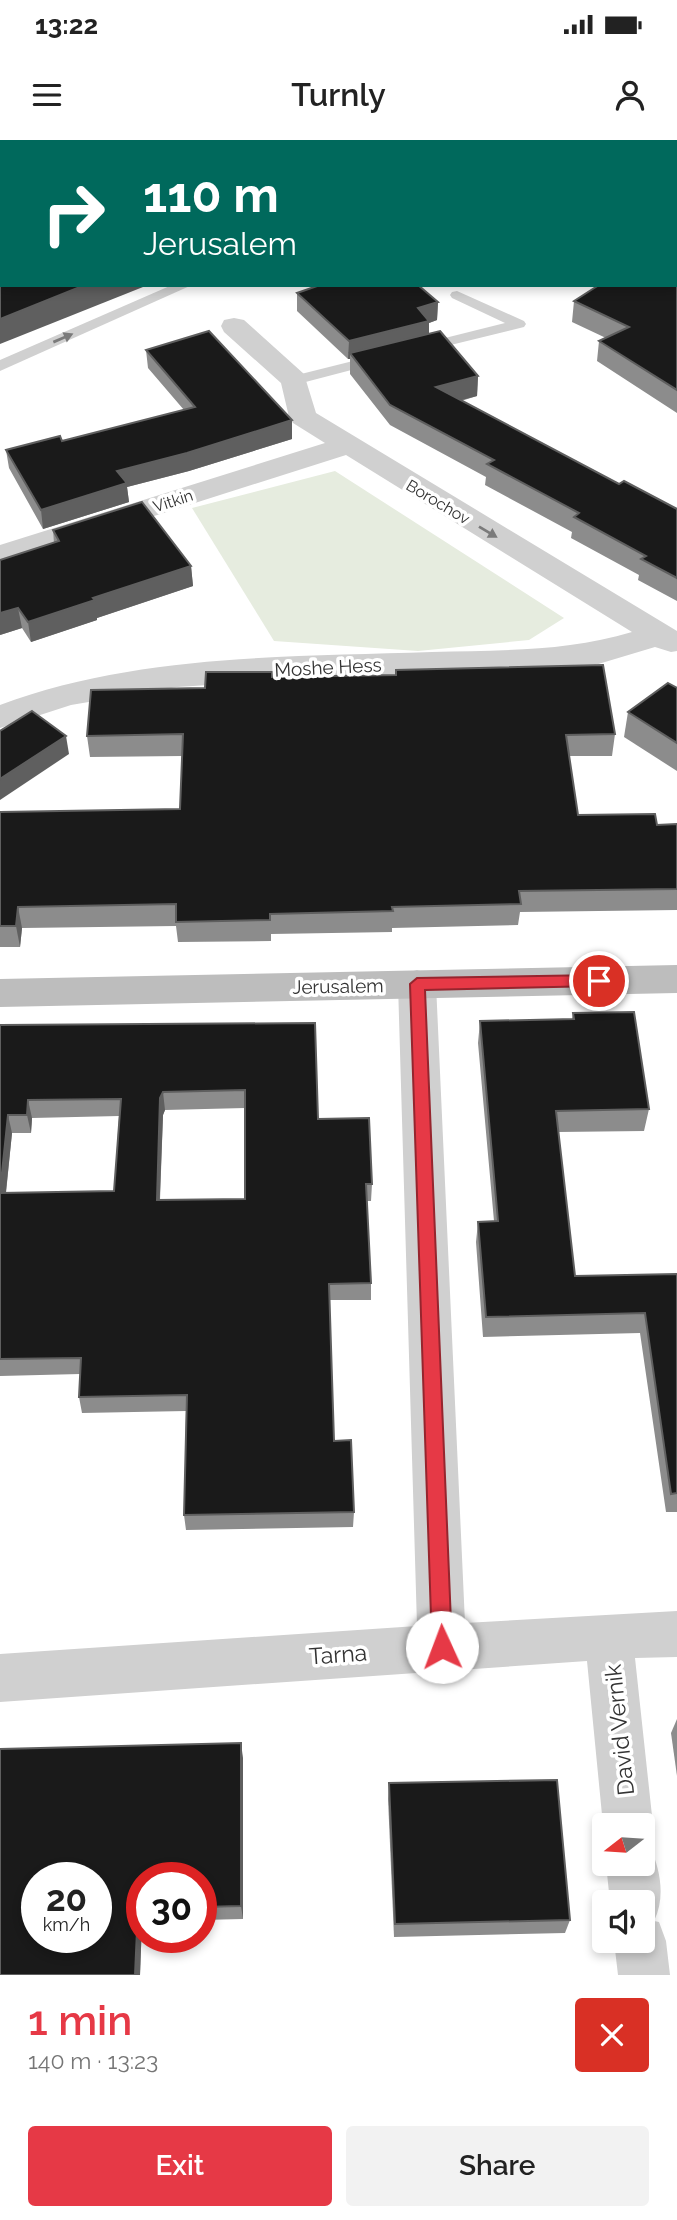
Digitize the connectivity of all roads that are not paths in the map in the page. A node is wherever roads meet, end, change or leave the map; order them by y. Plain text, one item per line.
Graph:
1 (180, 287) edge
2 (457, 295) dead end
3 (234, 326) dead end
4 (413, 350) edge
5 (387, 357) edge
6 (0, 366) edge
7 (294, 380) junction
8 (346, 446) junction
9 (0, 555) edge
10 (668, 640) edge
11 (0, 717) edge
12 (677, 979) edge
13 (417, 984) junction
14 (0, 993) edge
15 (677, 1634) edge
16 (609, 1636) junction
17 (442, 1647) junction
18 (0, 1678) edge
19 (627, 1813) edge
20 (641, 1953) edge
21 (644, 1975) edge

6 -> 1 lane
2 - 4 lane
3 - 7 street
5 - 7 lane
7 - 8 street, Borochov
8 - 9 street, Vitkin
8 -> 10 street, Borochov
10 - 11 street, Moshe Hess
12 - 13 street, Jerusalem
13 - 14 street, Jerusalem
13 - 17 street
15 - 16 street, Tarna
16 - 17 street, Tarna
16 - 19 street, David Vernik
17 - 18 street, Tarna
20 - 21 street

